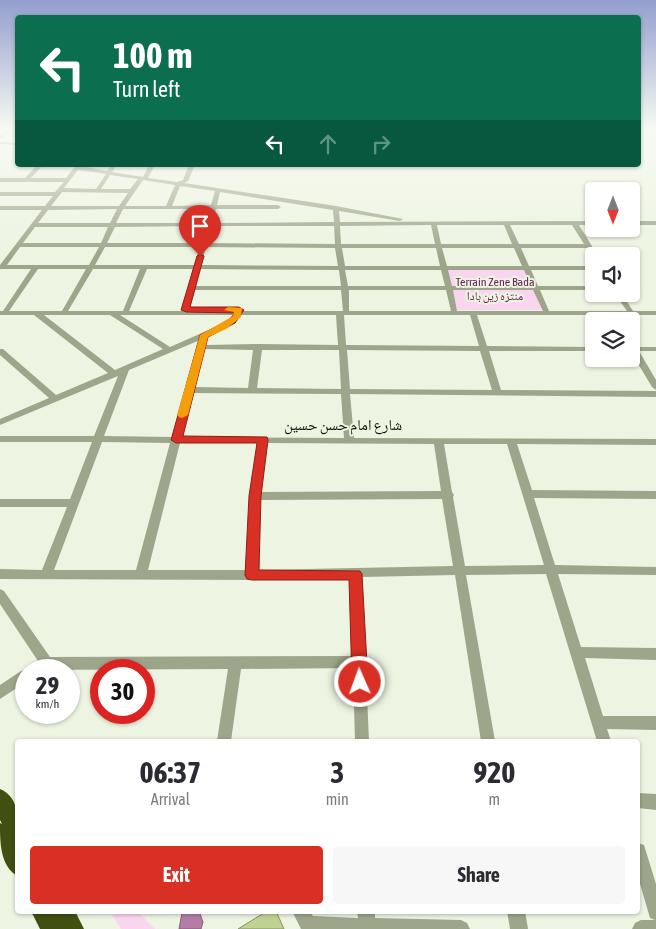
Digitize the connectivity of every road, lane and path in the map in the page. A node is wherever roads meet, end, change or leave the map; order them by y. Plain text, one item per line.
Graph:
1 (34, 171) edge
2 (74, 171) edge
3 (102, 171) edge
4 (148, 171) edge
5 (189, 171) edge
6 (109, 173) junction
7 (144, 178) junction
8 (0, 180) edge
9 (27, 180) junction
10 (68, 180) junction
11 (179, 183) junction
12 (98, 190) junction
13 (131, 190) junction
14 (218, 190) junction
15 (59, 192) junction
16 (0, 194) edge
17 (280, 199) junction
18 (46, 207) junction
19 (122, 207) junction
20 (168, 207) junction
21 (215, 207) junction
22 (278, 207) junction
23 (0, 208) edge
24 (8, 208) junction
25 (336, 208) junction
26 (0, 218) edge
27 (421, 223) junction
28 (433, 223) junction
29 (506, 223) junction
30 (640, 223) edge
31 (656, 223) edge
32 (210, 224) junction
33 (273, 224) junction
34 (338, 224) junction
35 (575, 224) junction
36 (585, 224) edge
37 (34, 225) junction
38 (111, 225) junction
39 (19, 245) junction
40 (102, 245) junction
41 (204, 245) junction
42 (338, 245) junction
43 (437, 245) junction
44 (516, 245) junction
45 (588, 246) joint
46 (1, 267) edge
47 (35, 268) junction
48 (90, 268) junction
49 (144, 268) junction
50 (197, 268) junction
51 (341, 268) junction
52 (443, 268) junction
53 (526, 268) junction
54 (585, 268) edge
55 (192, 288) junction
56 (345, 288) junction
57 (448, 288) junction
58 (536, 288) junction
59 (585, 288) edge
60 (624, 302) edge
61 (65, 310) junction
62 (126, 310) junction
63 (186, 310) junction
64 (454, 310) junction
65 (546, 310) junction
66 (630, 310) junction
67 (2, 311) edge
68 (239, 311) junction
69 (611, 311) junction
70 (656, 311) edge
71 (343, 312) junction
72 (36, 313) junction
73 (112, 313) junction
74 (473, 314) junction
75 (204, 335) junction
76 (258, 346) junction
77 (343, 346) junction
78 (202, 347) junction
79 (640, 348) edge
80 (485, 349) junction
81 (585, 349) edge
82 (656, 349) edge
83 (0, 350) edge
84 (170, 350) junction
85 (640, 360) edge
86 (125, 369) junction
87 (114, 374) junction
88 (656, 387) edge
89 (188, 390) junction
90 (252, 390) junction
91 (347, 390) junction
92 (497, 391) junction
93 (656, 394) edge
94 (54, 398) junction
95 (0, 422) edge
96 (99, 439) junction
97 (0, 440) edge
98 (176, 440) junction
99 (263, 440) junction
100 (349, 440) junction
101 (438, 440) junction
102 (511, 440) junction
103 (656, 442) edge
104 (527, 494) junction
105 (449, 495) junction
106 (656, 495) edge
107 (255, 496) junction
108 (0, 503) edge
109 (74, 503) junction
110 (550, 569) junction
111 (656, 570) edge
112 (459, 571) junction
113 (0, 574) edge
114 (46, 574) junction
115 (356, 574) junction
116 (141, 575) junction
117 (252, 575) junction
118 (0, 594) edge
119 (576, 652) junction
120 (656, 654) edge
121 (36, 659) edge
122 (359, 662) junction
123 (235, 663) junction
124 (80, 664) edge
125 (15, 682) edge
126 (0, 692) edge
127 (598, 722) junction
128 (656, 722) edge
129 (224, 739) edge
130 (362, 739) edge
131 (488, 739) edge
132 (603, 739) edge
133 (0, 800) edge
134 (640, 801) edge
135 (656, 802) edge
136 (15, 825) edge
137 (0, 834) edge
138 (640, 858) edge
139 (15, 860) edge
140 (656, 912) edge
141 (45, 914) edge
142 (64, 914) edge
143 (302, 914) edge
144 (516, 914) edge
145 (367, 923) edge
146 (53, 929) edge
147 (72, 929) edge
148 (461, 929) edge
149 (519, 929) edge
150 (641, 929) edge
151 (656, 929) edge

1 - 9 street
2 - 10 street
3 - 6 street
4 - 7 street
5 - 11 street
6 - 7 street
6 - 12 street
7 - 11 street
7 - 13 street
8 - 9 street
9 - 10 street
10 - 15 street
11 - 14 street
11 - 20 street
12 - 13 street
12 - 15 street
13 - 19 street
14 - 17 street
14 - 21 street
15 - 16 street
15 - 18 street
17 - 22 street
17 - 25 street
18 - 19 street
18 - 24 street
18 - 37 street
19 - 20 street
19 - 38 street
20 - 21 street
21 - 22 street
21 - 32 street
22 - 33 street
23 - 24 street
24 - 26 street
25 - 27 street
25 - 34 street
27 - 28 street
27 - 34 street
28 - 29 street
28 - 43 street
29 - 35 street
29 - 44 street
30 - 31 street
32 - 33 street
32 - 38 street
32 - 41 street
33 - 34 street
34 - 42 street
35 - 36 street
35 - 45 street
37 - 38 street
37 - 39 street
38 - 40 street
39 - 40 street
39 - 46 street
40 - 41 street
40 - 48 street
41 - 42 street
41 - 50 street
42 - 43 street
42 - 51 street
43 - 44 street
43 - 52 street
44 - 45 street
44 - 53 street
46 - 47 street
47 - 48 street
47 - 67 street
48 - 49 street
48 - 61 street
49 - 50 street
49 - 62 street
50 - 51 street
50 - 55 street
51 - 52 street
51 - 56 street
52 - 53 street
52 - 57 street
53 - 54 street
53 - 58 street
55 - 56 street
55 - 63 street
56 - 57 street
56 - 71 street
57 - 58 street
57 - 64 street
58 - 59 street
58 - 65 street
60 - 66 street
61 - 62 street
61 - 67 street
62 - 63 street
63 - 68 street
64 - 65 street
64 - 71 street
65 - 69 street
66 - 69 street
66 - 70 street
67 - 72 street
68 - 71 street
68 - 73 street
68 - 75 street
69 - 70 street
69 - 74 street
71 - 74 street
71 - 77 street
72 - 73 street
72 - 87 street
73 - 84 street
74 - 80 street
75 - 78 street
75 - 84 street
76 - 77 street
76 - 78 street
76 - 90 street
77 - 80 street
77 - 91 street
78 - 89 street
79 - 82 street
80 - 81 street
80 - 92 street
83 - 94 street
84 - 86 street
85 - 88 street
86 - 87 street
86 - 96 street
87 - 94 street
89 - 90 street
89 - 98 street
90 - 91 street
91 - 92 street
91 - 100 street
92 - 93 street
94 - 95 street
96 - 97 street, شارع امام حسن حسين
96 - 98 street, شارع امام حسن حسين
96 - 109 street
98 - 99 street, شارع امام حسن حسين
98 - 116 street
99 - 100 street, شارع امام حسن حسين
99 - 107 street
100 - 101 street, شارع امام حسن حسين
101 - 102 street, شارع امام حسن حسين
101 - 105 street
102 - 103 street, شارع امام حسن حسين
102 - 104 street
104 - 106 street
104 - 110 street
105 - 107 street
105 - 112 street
107 - 117 street
108 - 109 street
109 - 114 street
110 - 111 street
110 - 112 street
110 - 119 street
112 - 115 street
112 - 131 street
113 - 114 street
114 - 116 street
115 - 117 street
115 - 122 street
116 - 117 street
118 - 121 street
119 - 120 street
119 - 127 street
122 - 123 street
122 - 130 street
123 - 124 street
123 - 129 street
125 - 126 street
127 - 128 street
127 - 132 street
133 - 136 highway
134 - 135 street
137 - 139 highway
138 - 140 street
141 - 146 highway
142 - 147 highway
143 - 145 street
144 - 149 street
145 - 148 street
150 - 151 street

